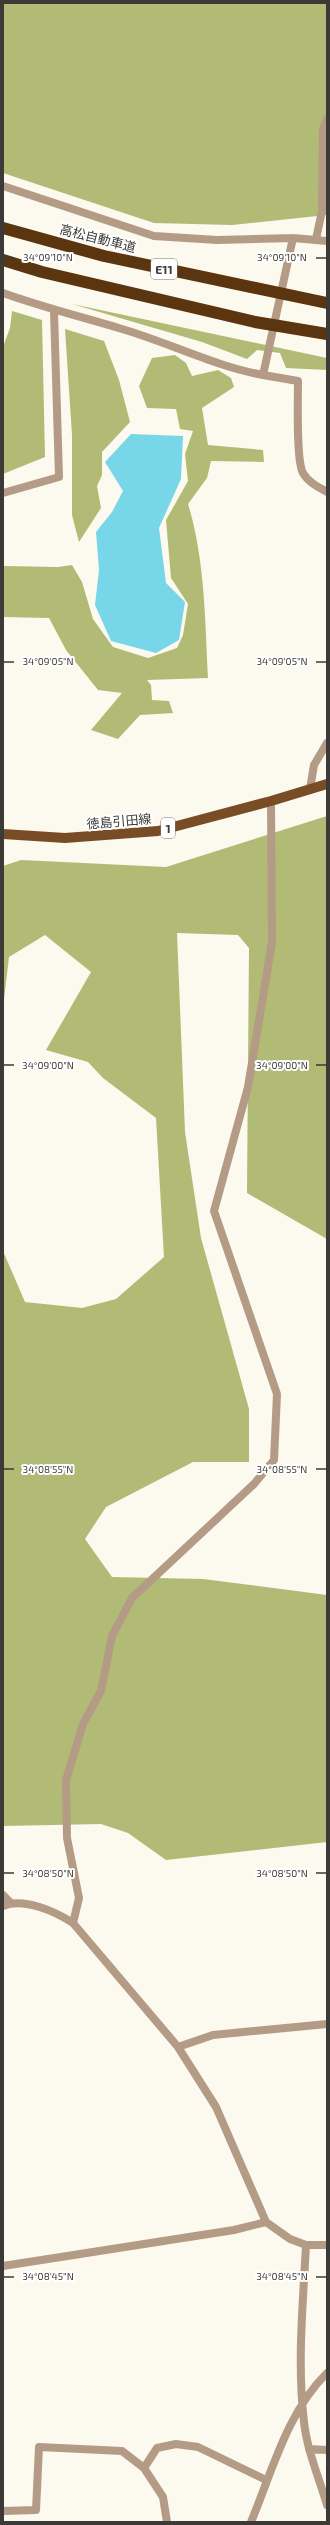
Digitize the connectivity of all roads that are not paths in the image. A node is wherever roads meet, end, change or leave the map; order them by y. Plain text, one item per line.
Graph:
1 (327, 119) edge
2 (3, 186) edge
3 (3, 228) edge
4 (293, 238) junction
5 (316, 239) junction
6 (327, 241) edge
7 (3, 260) edge
8 (3, 293) edge
9 (327, 304) edge
10 (54, 310) junction
11 (327, 334) edge
12 (263, 374) junction
13 (327, 492) edge
14 (3, 493) edge
15 (327, 743) edge
16 (327, 784) edge
17 (310, 789) junction
18 (271, 801) junction
19 (3, 834) edge
20 (3, 1895) edge
21 (7, 1904) edge
22 (73, 1924) junction
23 (327, 2024) edge
24 (178, 2047) junction
25 (266, 2222) junction
26 (306, 2245) junction
27 (327, 2245) edge
28 (3, 2266) edge
29 (327, 2373) edge
30 (303, 2402) junction
31 (309, 2449) junction
32 (327, 2450) edge
33 (144, 2468) junction
34 (266, 2480) junction
35 (327, 2505) edge
36 (3, 2511) edge
37 (168, 2522) edge
38 (251, 2522) edge

1 - 5 street
2 - 4 street
3 - 9 highway, 高松自動車道 / E11
4 - 5 street
4 - 12 street
5 - 6 street
7 - 11 highway, E11
8 - 10 street
10 - 12 street
10 - 14 street
12 - 13 street
15 - 17 street
16 - 17 main road, 徳島引田線 / 1
17 - 18 main road, 徳島引田線 / 1
18 - 19 main road, 徳島引田線 / 1
18 - 22 street
20 - 21 street
21 - 22 street
22 - 24 street
23 - 24 street
24 - 25 street
25 - 26 street
25 - 28 street
26 - 27 street
26 - 30 street
29 - 30 street
30 - 31 street
30 - 34 street
31 - 32 street
31 - 35 street
33 - 34 street
33 - 36 street
33 - 37 street
34 - 38 street

